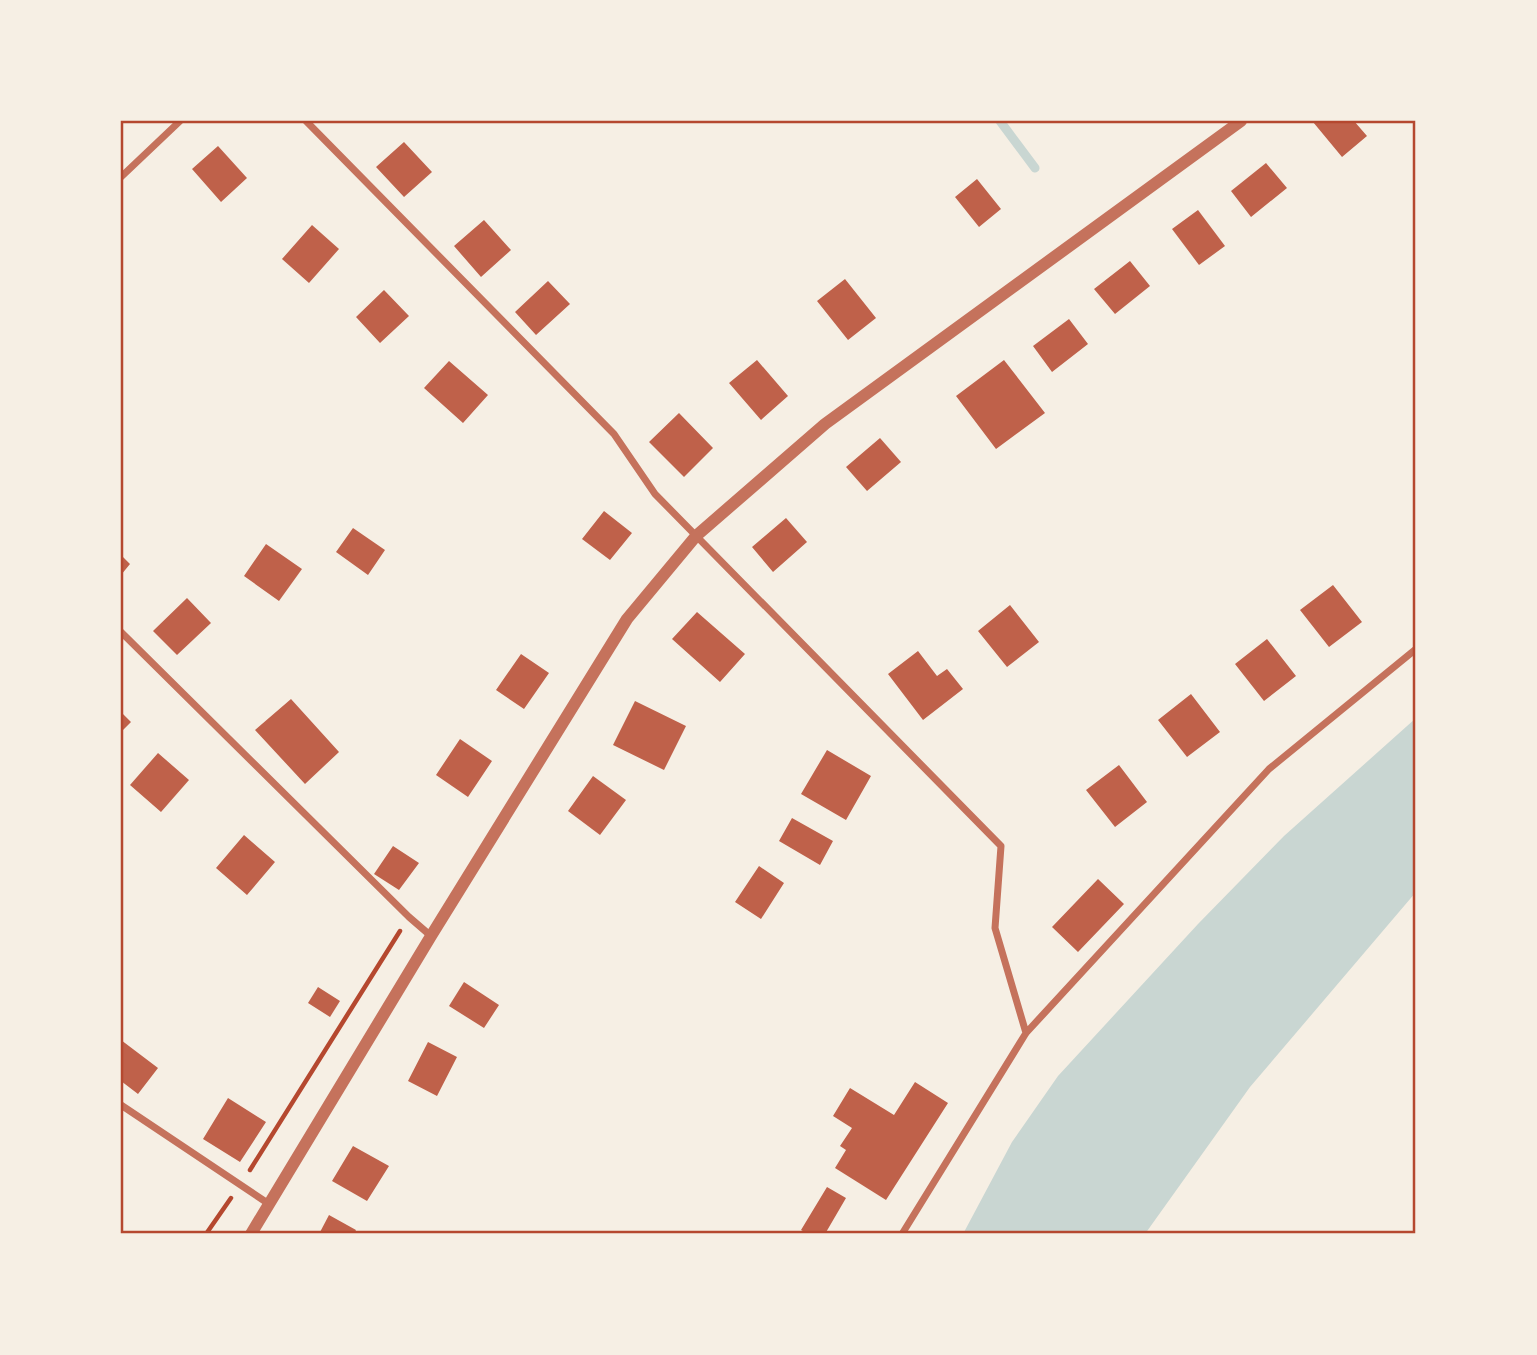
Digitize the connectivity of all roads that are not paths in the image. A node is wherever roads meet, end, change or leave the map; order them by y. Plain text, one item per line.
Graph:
1 (180, 121) edge
2 (306, 121) edge
3 (1241, 121) edge
4 (121, 177) edge
5 (696, 536) junction
6 (121, 632) edge
7 (1416, 649) edge
8 (431, 936) junction
9 (1026, 1033) junction
10 (121, 1105) edge
11 (269, 1204) junction
12 (251, 1234) edge
13 (902, 1234) edge

1 - 4 street
2 - 5 street
3 - 5 street
5 - 8 street
5 - 9 street
6 - 8 street
7 - 9 street
8 - 11 street
9 - 13 street
10 - 11 street
11 - 12 street

